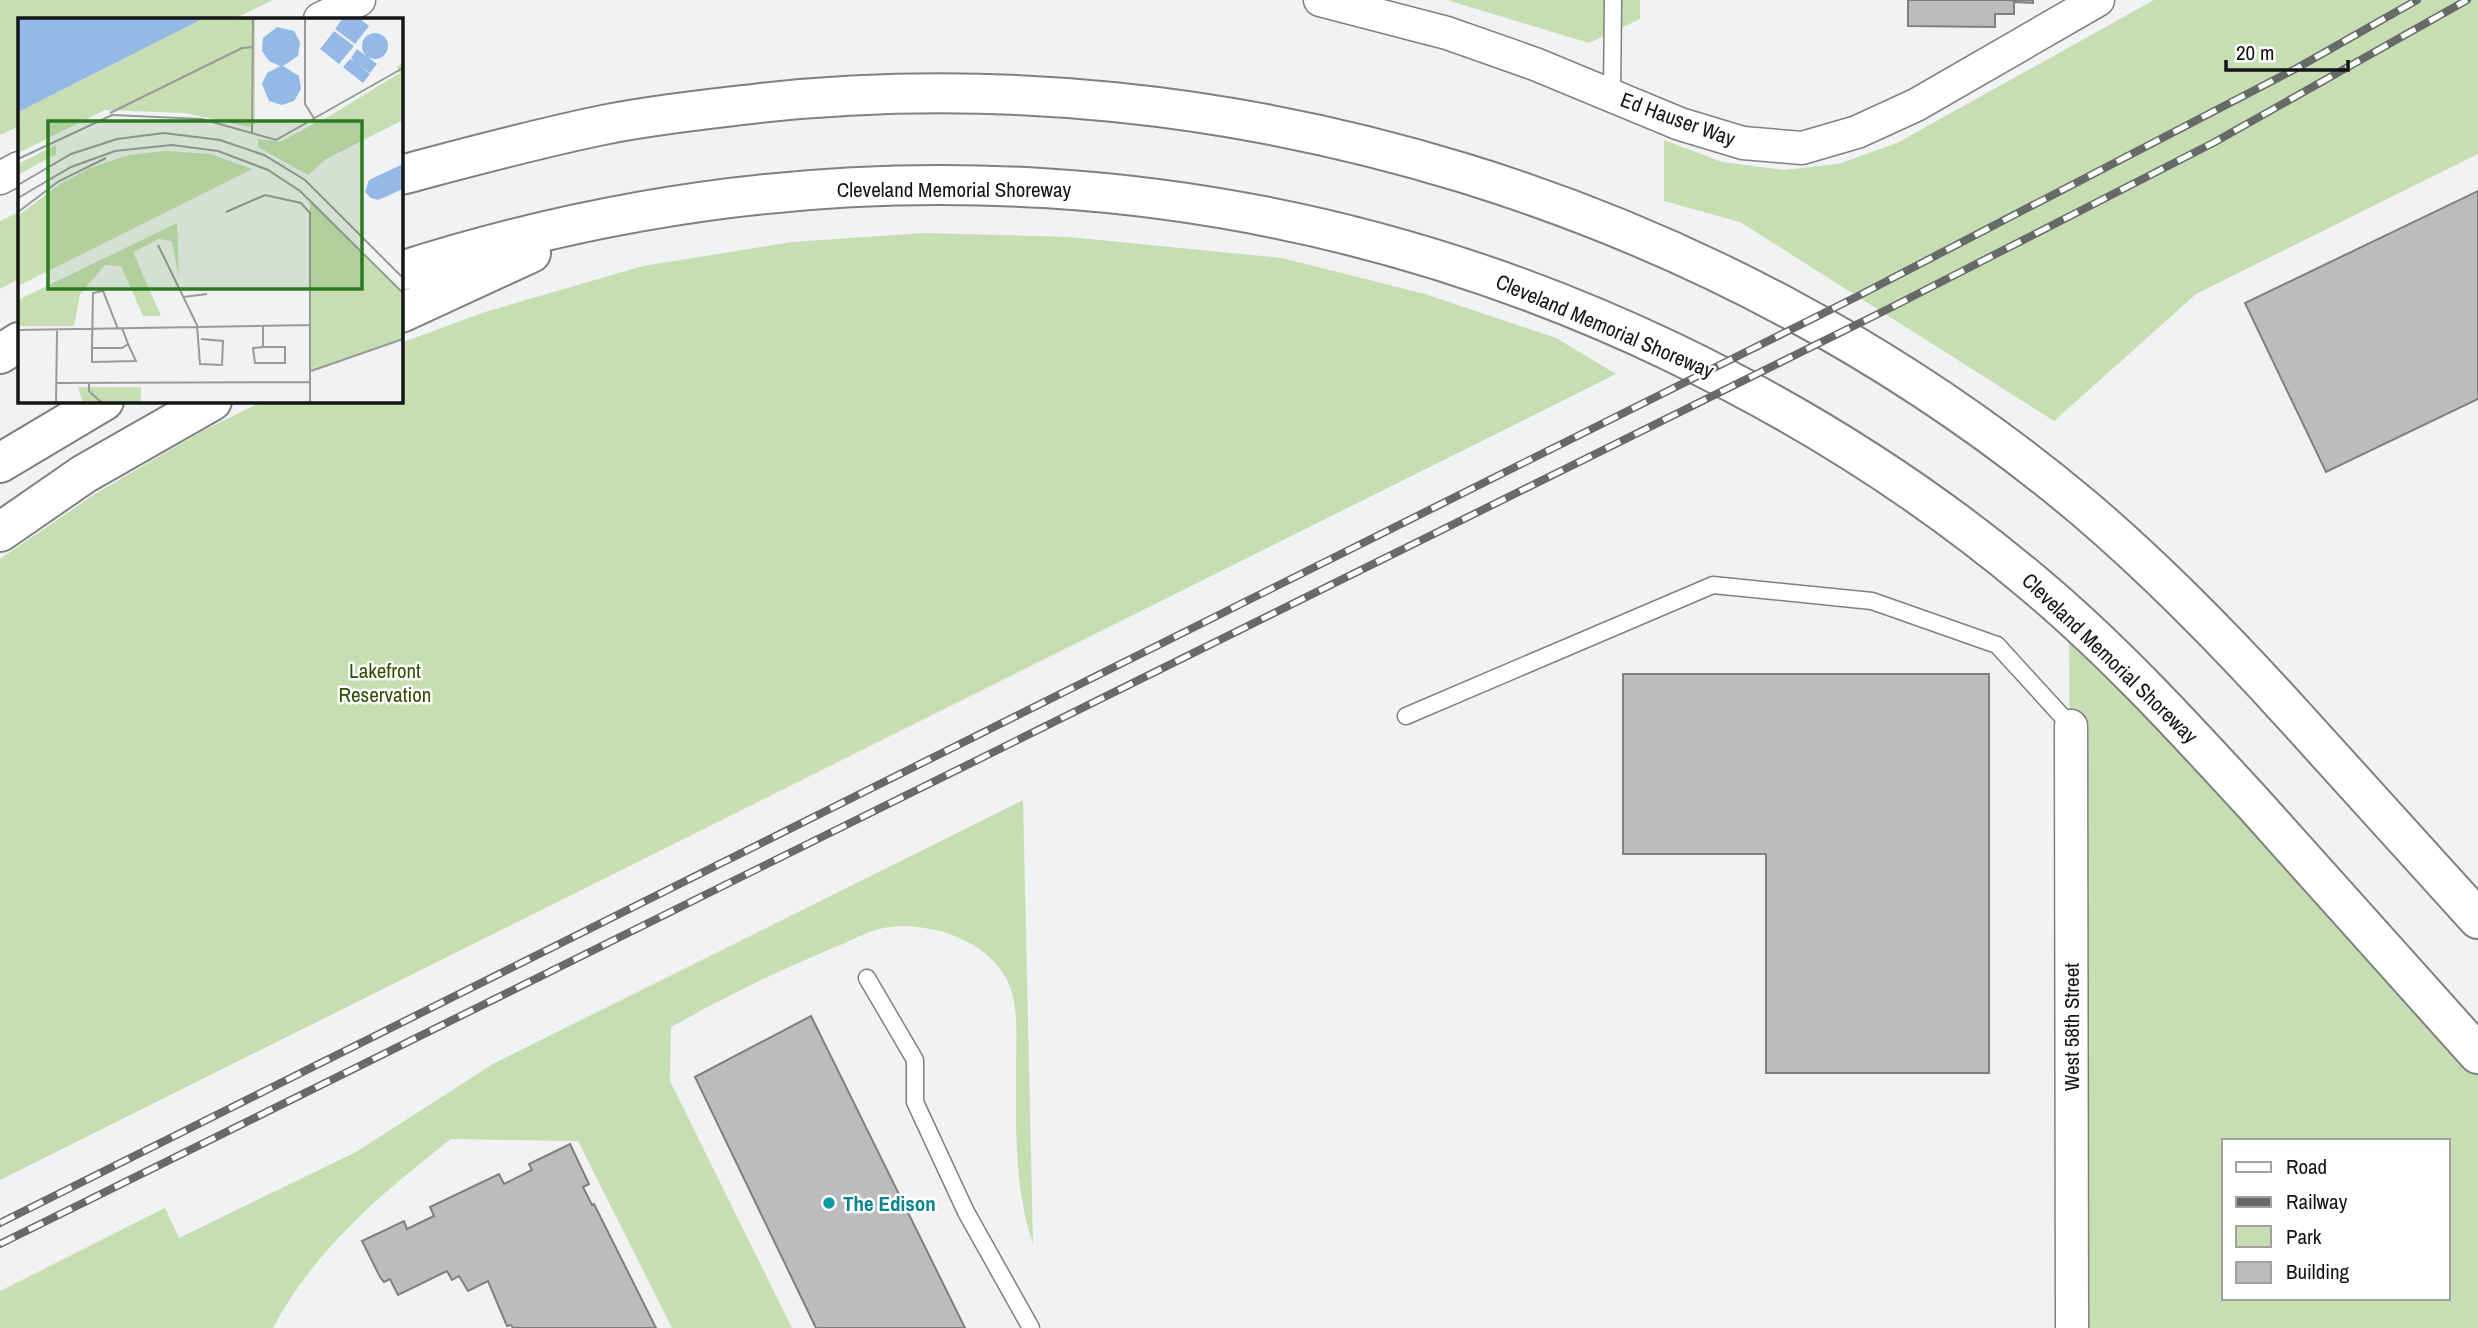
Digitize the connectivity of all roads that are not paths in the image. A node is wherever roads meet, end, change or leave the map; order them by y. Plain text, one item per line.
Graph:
1 (359, 0) edge
2 (1320, 0) edge
3 (1613, 0) edge
4 (2098, 0) edge
5 (322, 18) edge
6 (1612, 95) junction
7 (18, 168) edge
8 (402, 175) edge
9 (0, 177) edge
10 (609, 216) junction
11 (402, 271) edge
12 (402, 313) edge
13 (18, 340) edge
14 (18, 341) edge
15 (0, 346) edge
16 (0, 354) edge
17 (102, 402) edge
18 (210, 402) edge
19 (0, 463) edge
20 (0, 532) edge
21 (1406, 716) dead end
22 (2071, 726) joint
23 (2478, 919) edge
24 (867, 978) dead end
25 (2478, 1054) edge
26 (1031, 1328) edge
27 (2072, 1328) edge

1 - 5 street
2 - 6 street, Ed Hauser Way
3 - 6 lane
4 - 6 street, Ed Hauser Way
7 - 9 street
8 - 23 highway
10 - 11 highway, Cleveland Memorial Shoreway
10 - 12 highway
10 - 25 highway, Cleveland Memorial Shoreway
13 - 15 highway
14 - 16 highway
17 - 19 highway
18 - 20 highway
21 - 22 lane
22 - 27 street, West 58th Street
24 - 26 lane

